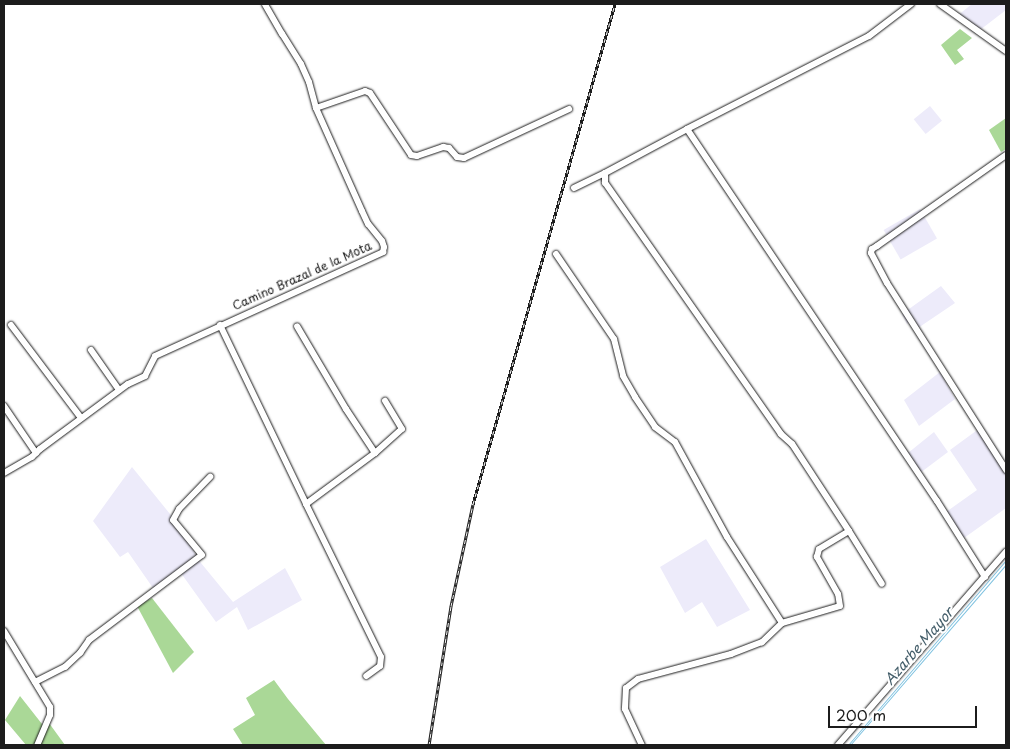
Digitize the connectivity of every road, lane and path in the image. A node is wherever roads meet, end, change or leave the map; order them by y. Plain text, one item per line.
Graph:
1 (265, 4) edge
2 (911, 4) edge
3 (940, 4) edge
4 (1006, 51) edge
5 (316, 108) junction
6 (569, 109) dead end
7 (686, 129) junction
8 (1006, 155) edge
9 (605, 173) junction
10 (574, 188) dead end
11 (556, 254) dead end
12 (11, 325) dead end
13 (220, 325) junction
14 (297, 326) dead end
15 (91, 350) dead end
16 (119, 390) junction
17 (386, 401) dead end
18 (4, 406) edge
19 (81, 418) junction
20 (36, 452) junction
21 (375, 453) junction
22 (1006, 470) edge
23 (4, 473) edge
24 (210, 477) dead end
25 (306, 504) junction
26 (849, 531) junction
27 (1006, 552) edge
28 (985, 577) junction
29 (882, 584) dead end
30 (782, 623) junction
31 (4, 631) edge
32 (366, 676) dead end
33 (35, 682) junction
34 (37, 745) edge
35 (642, 745) edge
36 (838, 745) edge

1 - 5 street, Camino Brazal de la Mota
2 - 7 street
3 - 4 street
5 - 6 street
5 - 13 street, Camino Brazal de la Mota
7 - 9 street
7 - 28 street
8 - 22 street
9 - 10 street
9 - 26 street
11 - 30 street
12 - 19 street
13 - 16 street, Camino Brazal de la Mota
13 - 25 street
14 - 21 street
15 - 16 street
16 - 19 street, Camino Brazal de la Mota
17 - 21 street
18 - 20 street
19 - 20 street, Camino Brazal de la Mota
20 - 23 street, Camino Brazal de la Mota
21 - 25 street
24 - 33 street
25 - 32 street
26 - 29 street
26 - 30 street
27 - 28 street
28 - 36 street
30 - 35 street
31 - 33 street
33 - 34 street

